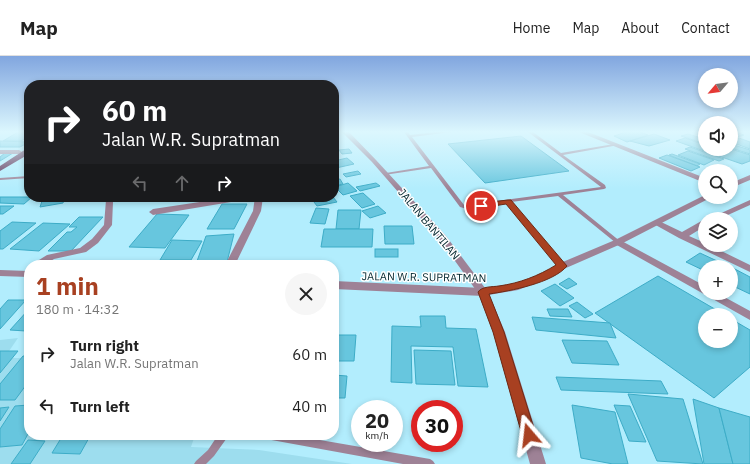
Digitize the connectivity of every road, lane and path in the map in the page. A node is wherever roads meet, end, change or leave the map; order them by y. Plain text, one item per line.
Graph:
1 (364, 151) edge
2 (419, 151) edge
3 (557, 151) edge
4 (578, 151) edge
5 (629, 151) edge
6 (0, 152) edge
7 (19, 152) joint
8 (24, 154) edge
9 (561, 154) junction
10 (0, 164) edge
11 (431, 167) junction
12 (0, 169) edge
13 (386, 174) junction
14 (24, 177) edge
15 (698, 177) edge
16 (750, 177) edge
17 (0, 179) edge
18 (738, 183) edge
19 (560, 195) junction
20 (109, 202) dead end
21 (217, 202) edge
22 (258, 202) edge
23 (508, 202) junction
24 (698, 202) edge
25 (750, 202) edge
26 (153, 212) dead end
27 (728, 212) edge
28 (656, 223) junction
29 (698, 226) edge
30 (682, 236) junction
31 (618, 242) junction
32 (45, 260) edge
33 (232, 260) edge
34 (562, 266) junction
35 (750, 269) edge
36 (0, 273) edge
37 (24, 273) edge
38 (339, 286) edge
39 (698, 287) edge
40 (483, 292) junction
41 (721, 300) edge
42 (750, 316) edge
43 (220, 440) edge
44 (294, 440) edge
45 (199, 464) edge
46 (430, 464) edge
47 (538, 464) edge

1 - 13 street, JALAN BANTILAN
2 - 11 lane
3 - 9 lane
4 - 9 lane
5 - 15 street
6 - 7 street
7 - 10 highway
8 - 12 highway
9 - 19 lane
11 - 13 lane
11 - 23 lane
13 - 40 street, JALAN BANTILAN
14 - 17 lane
16 - 18 street
19 - 23 lane
19 - 31 lane
20 - 32 street
21 - 26 street
22 - 33 street
23 - 34 lane
24 - 28 street, JALAN W.R. SUPRATMAN
25 - 27 street
28 - 30 street
28 - 31 street, JALAN W.R. SUPRATMAN
29 - 30 street
30 - 35 street
31 - 34 street, JALAN W.R. SUPRATMAN
31 - 39 street
34 - 40 street, JALAN W.R. SUPRATMAN
36 - 37 street
38 - 40 street, JALAN W.R. SUPRATMAN
40 - 47 street, JALAN BANTILAN
41 - 42 street
43 - 45 lane
44 - 46 lane

